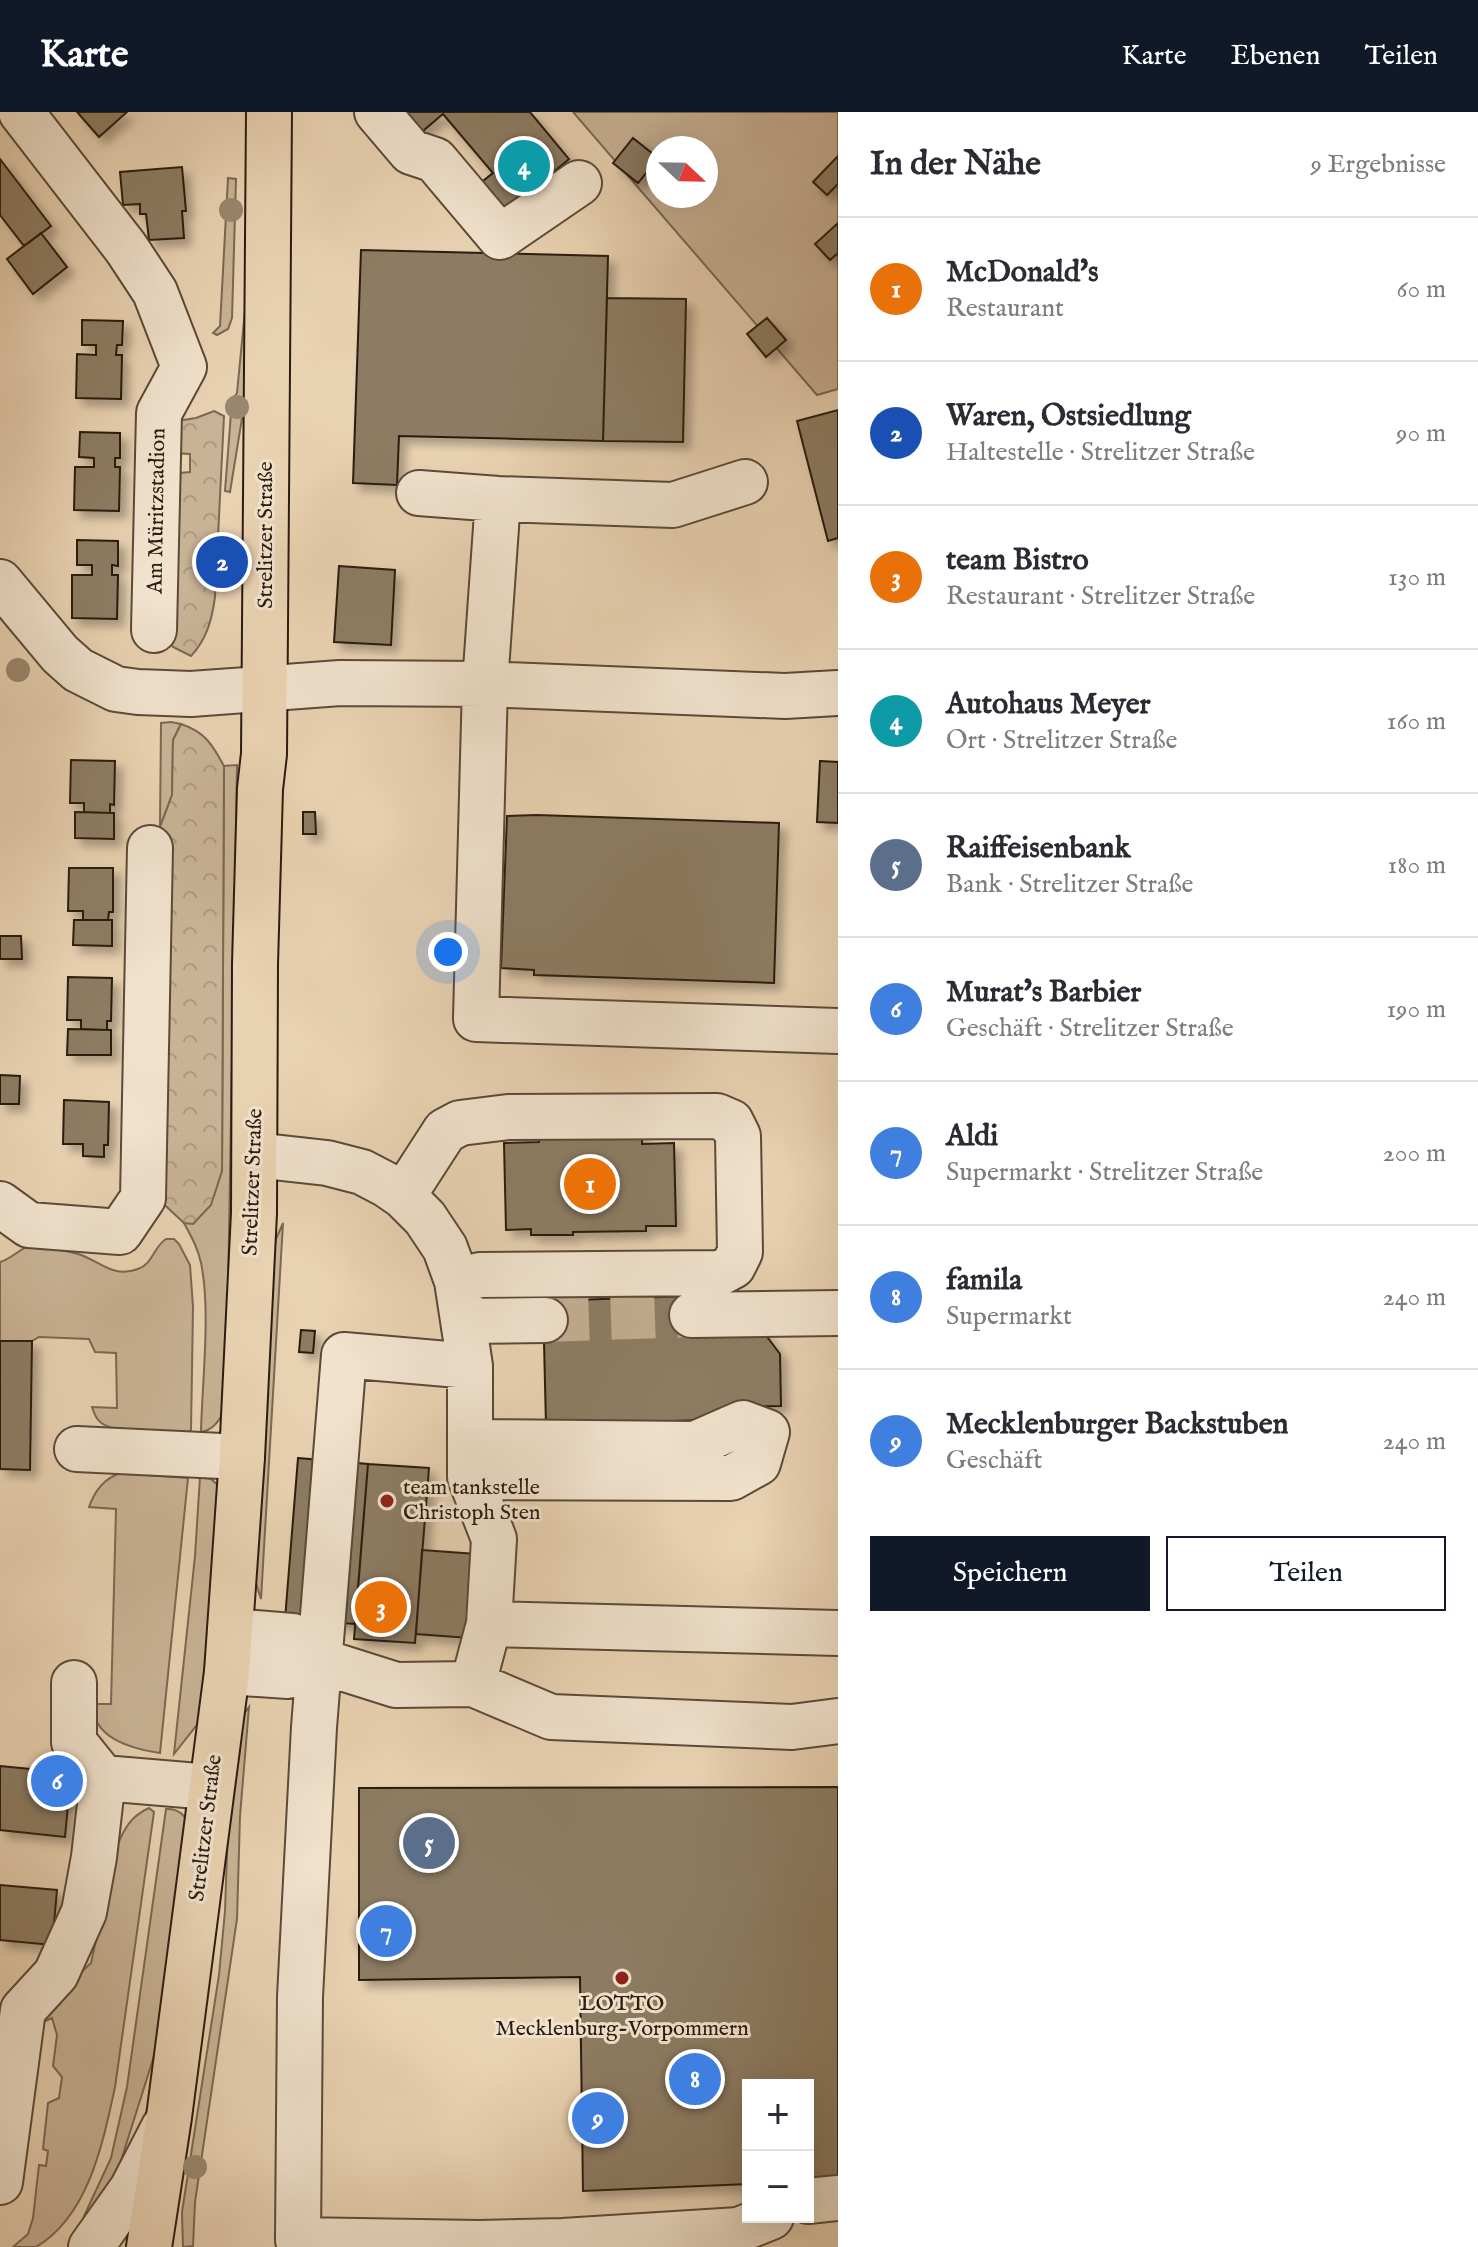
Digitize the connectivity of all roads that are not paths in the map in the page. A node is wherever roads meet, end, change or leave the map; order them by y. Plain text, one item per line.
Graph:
1 (21, 112) edge
2 (269, 112) edge
3 (377, 112) edge
4 (579, 183) dead end
5 (745, 482) dead end
6 (419, 493) dead end
7 (498, 499) junction
8 (0, 582) edge
9 (154, 630) dead end
10 (485, 684) junction
11 (264, 688) junction
12 (838, 693) edge
13 (150, 848) dead end
14 (838, 1031) edge
15 (255, 1155) junction
16 (403, 1196) junction
17 (0, 1204) edge
18 (461, 1301) junction
19 (838, 1313) edge
20 (692, 1315) tunnel mouth
21 (545, 1320) tunnel mouth
22 (470, 1366) junction
23 (77, 1449) dead end
24 (242, 1457) junction
25 (471, 1459) junction
26 (489, 1624) junction
27 (838, 1633) edge
28 (247, 1653) junction
29 (317, 1660) junction
30 (74, 1683) dead end
31 (473, 1684) junction
32 (838, 1721) edge
33 (103, 1778) junction
34 (210, 1787) junction
35 (169, 2117) junction
36 (0, 2182) edge
37 (838, 2198) edge
38 (814, 2200) edge
39 (756, 2223) edge
40 (91, 2247) edge
41 (149, 2247) edge

1 - 9 street, Am Müritzstadion
2 - 11 main road, Strelitzer Straße
3 - 4 street
5 - 7 street
6 - 7 street
7 - 10 street
8 - 11 street
10 - 11 street
10 - 12 street
10 - 14 street
11 - 15 main road, Strelitzer Straße
13 - 17 street
15 - 16 street
15 - 24 main road, Strelitzer Straße
16 - 18 street
16 - 18 street
18 - 21 street
18 - 22 street
19 - 20 street
22 - 25 street
22 - 29 street
23 - 24 street
24 - 28 main road, Strelitzer Straße
25 - 25 street
25 - 26 street
26 - 27 street
26 - 31 street
28 - 29 street
28 - 34 main road, Strelitzer Straße
29 - 31 street
29 - 39 street
30 - 33 street
31 - 32 street
33 - 34 street
33 - 36 street
34 - 35 main road, Strelitzer Straße
35 - 40 street
35 - 41 main road, Strelitzer Straße
37 - 38 street

